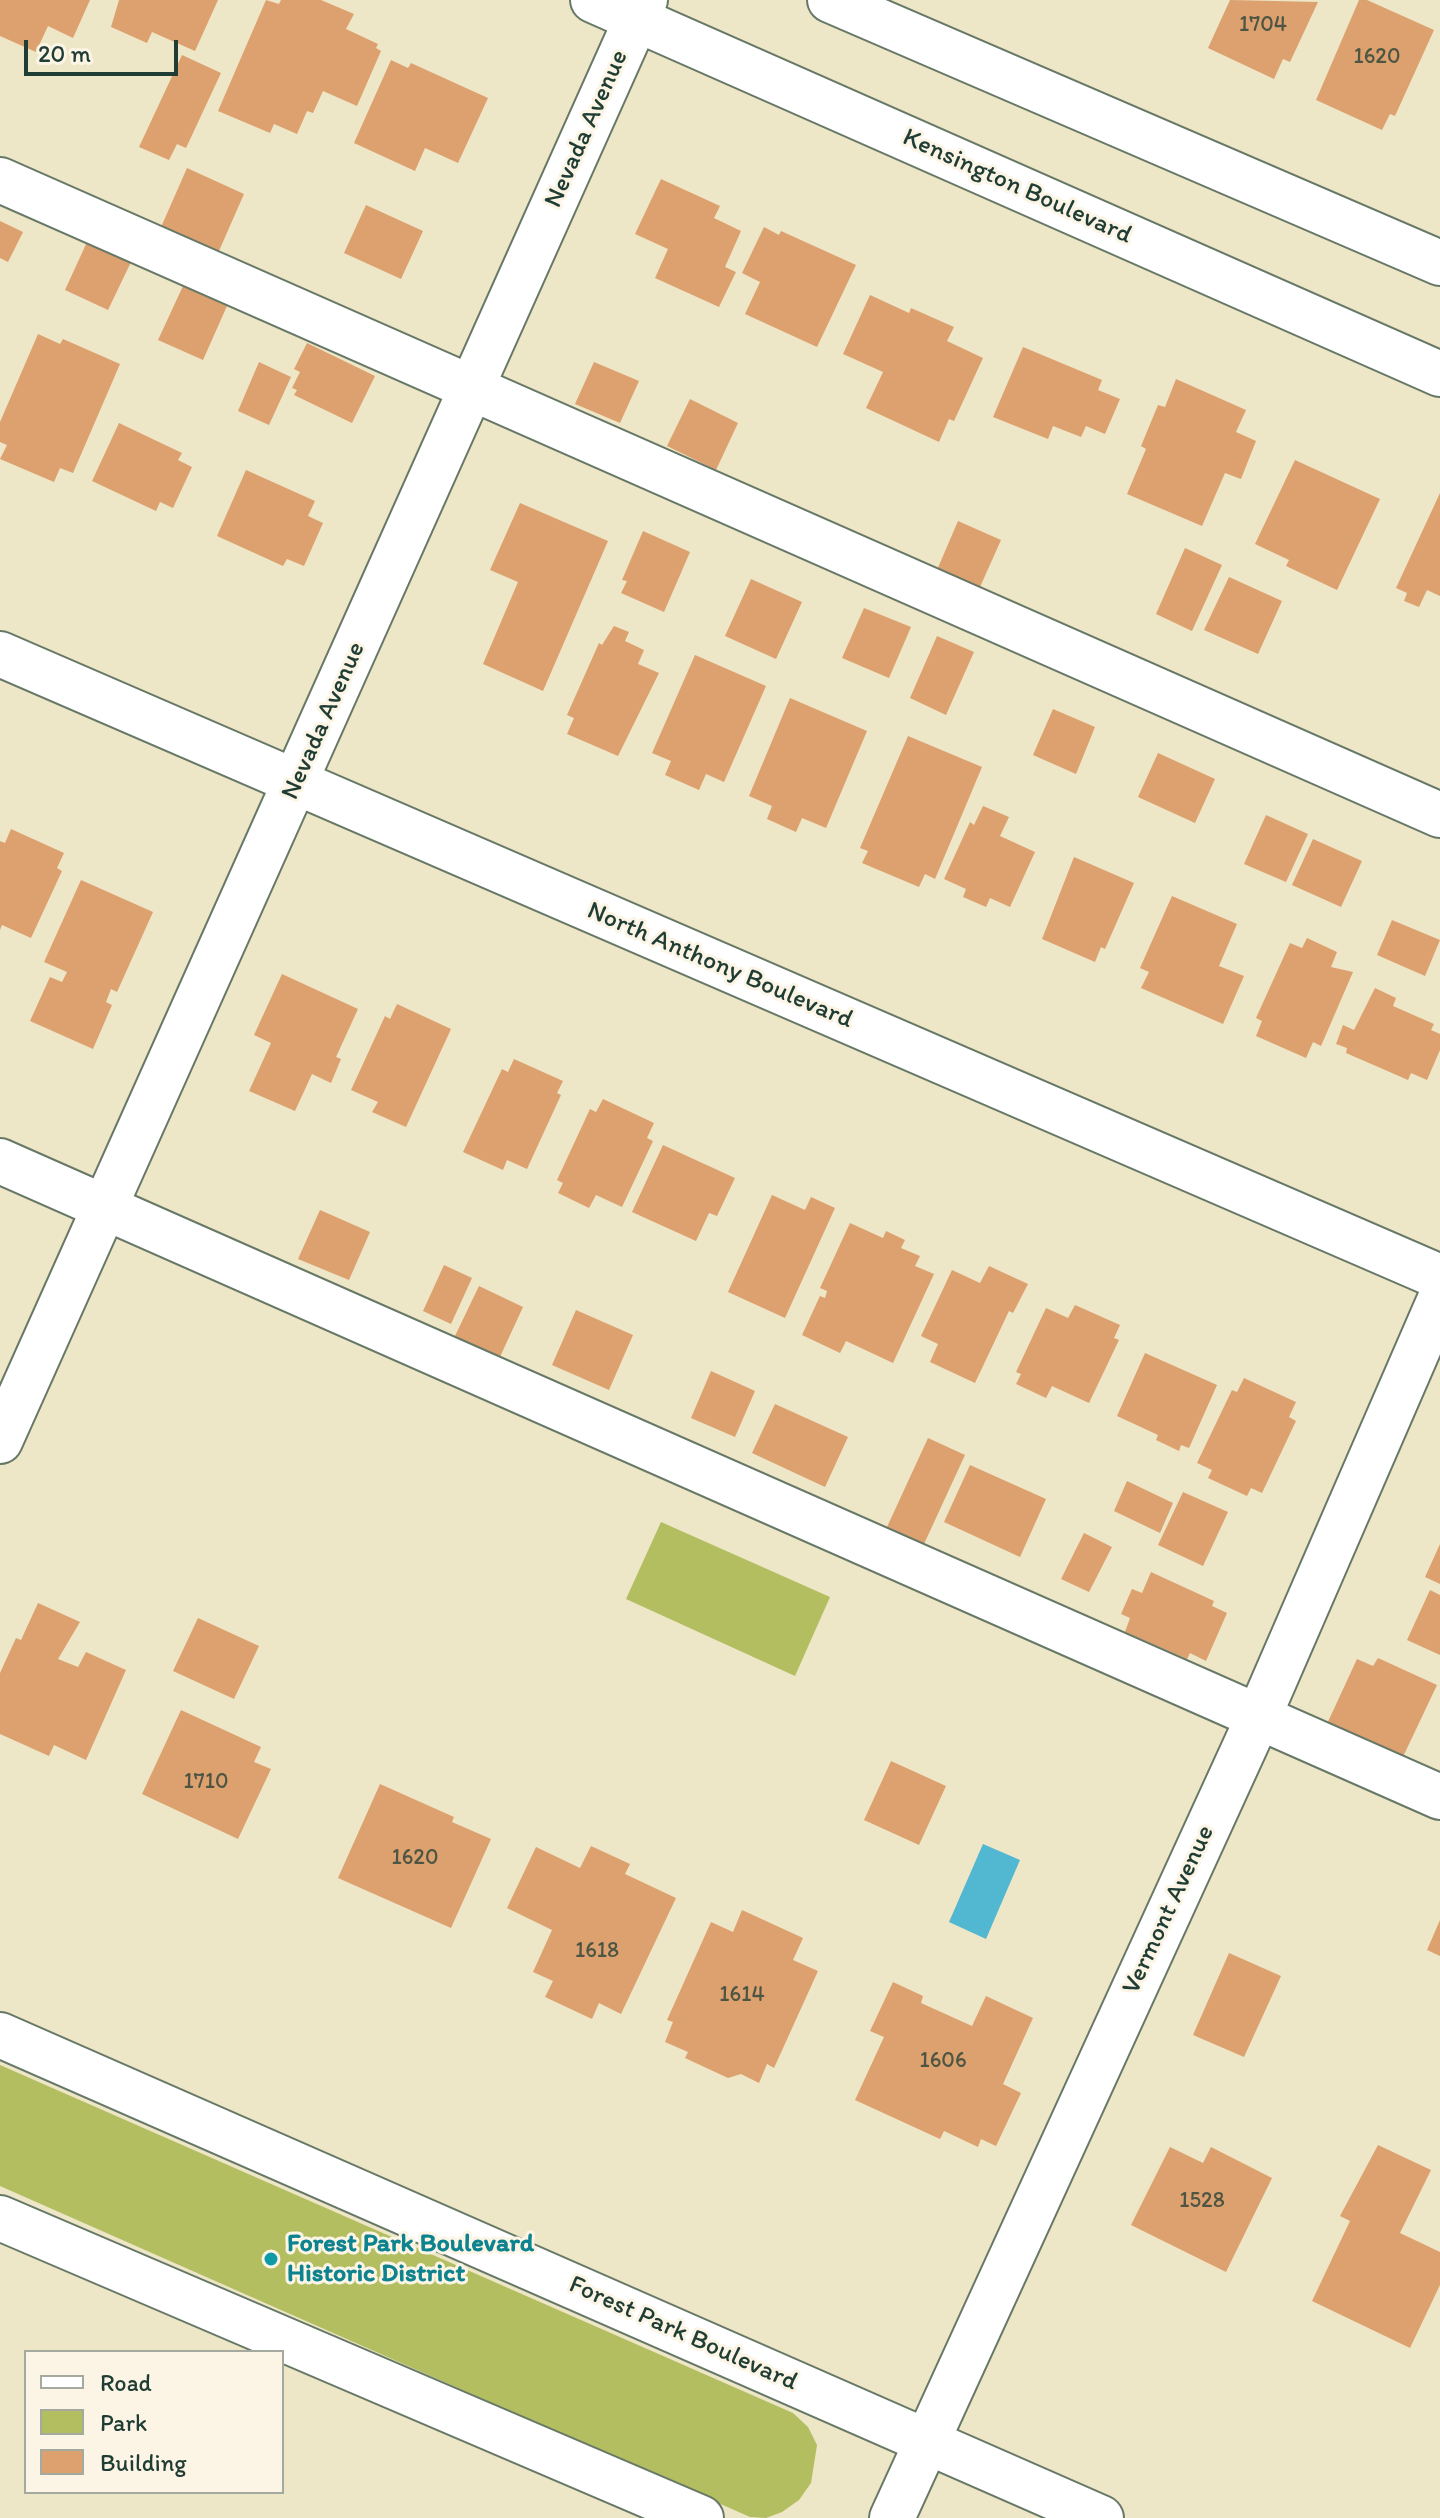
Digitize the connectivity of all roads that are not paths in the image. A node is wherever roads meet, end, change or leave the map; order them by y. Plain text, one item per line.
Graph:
1 (593, 0) edge
2 (830, 0) edge
3 (641, 10) edge
4 (0, 180) edge
5 (1440, 263) edge
6 (1440, 374) edge
7 (472, 388) junction
8 (0, 654) edge
9 (296, 783) junction
10 (1440, 815) edge
11 (0, 1161) edge
12 (105, 1209) junction
13 (1440, 1277) edge
14 (1440, 1299) edge
15 (0, 1441) edge
16 (1258, 1718) junction
17 (1440, 1797) edge
18 (0, 2035) edge
19 (0, 2218) edge
20 (926, 2441) junction
21 (701, 2518) edge
22 (892, 2518) edge
23 (1101, 2518) edge

1 - 3 street, Kensington Boulevard
2 - 5 street
3 - 6 street, Kensington Boulevard
3 - 7 street, Nevada Avenue
4 - 7 street
7 - 9 street, Nevada Avenue
7 - 10 street
8 - 9 street, North Anthony Boulevard
9 - 12 street, Nevada Avenue
9 - 13 street, North Anthony Boulevard
11 - 12 street
12 - 15 street, Nevada Avenue
12 - 16 street
14 - 16 street, Vermont Avenue
16 - 17 street
16 - 20 street, Vermont Avenue
18 - 20 street, Forest Park Boulevard
19 - 21 street
20 - 22 street, Vermont Avenue
20 - 23 street, Forest Park Boulevard

